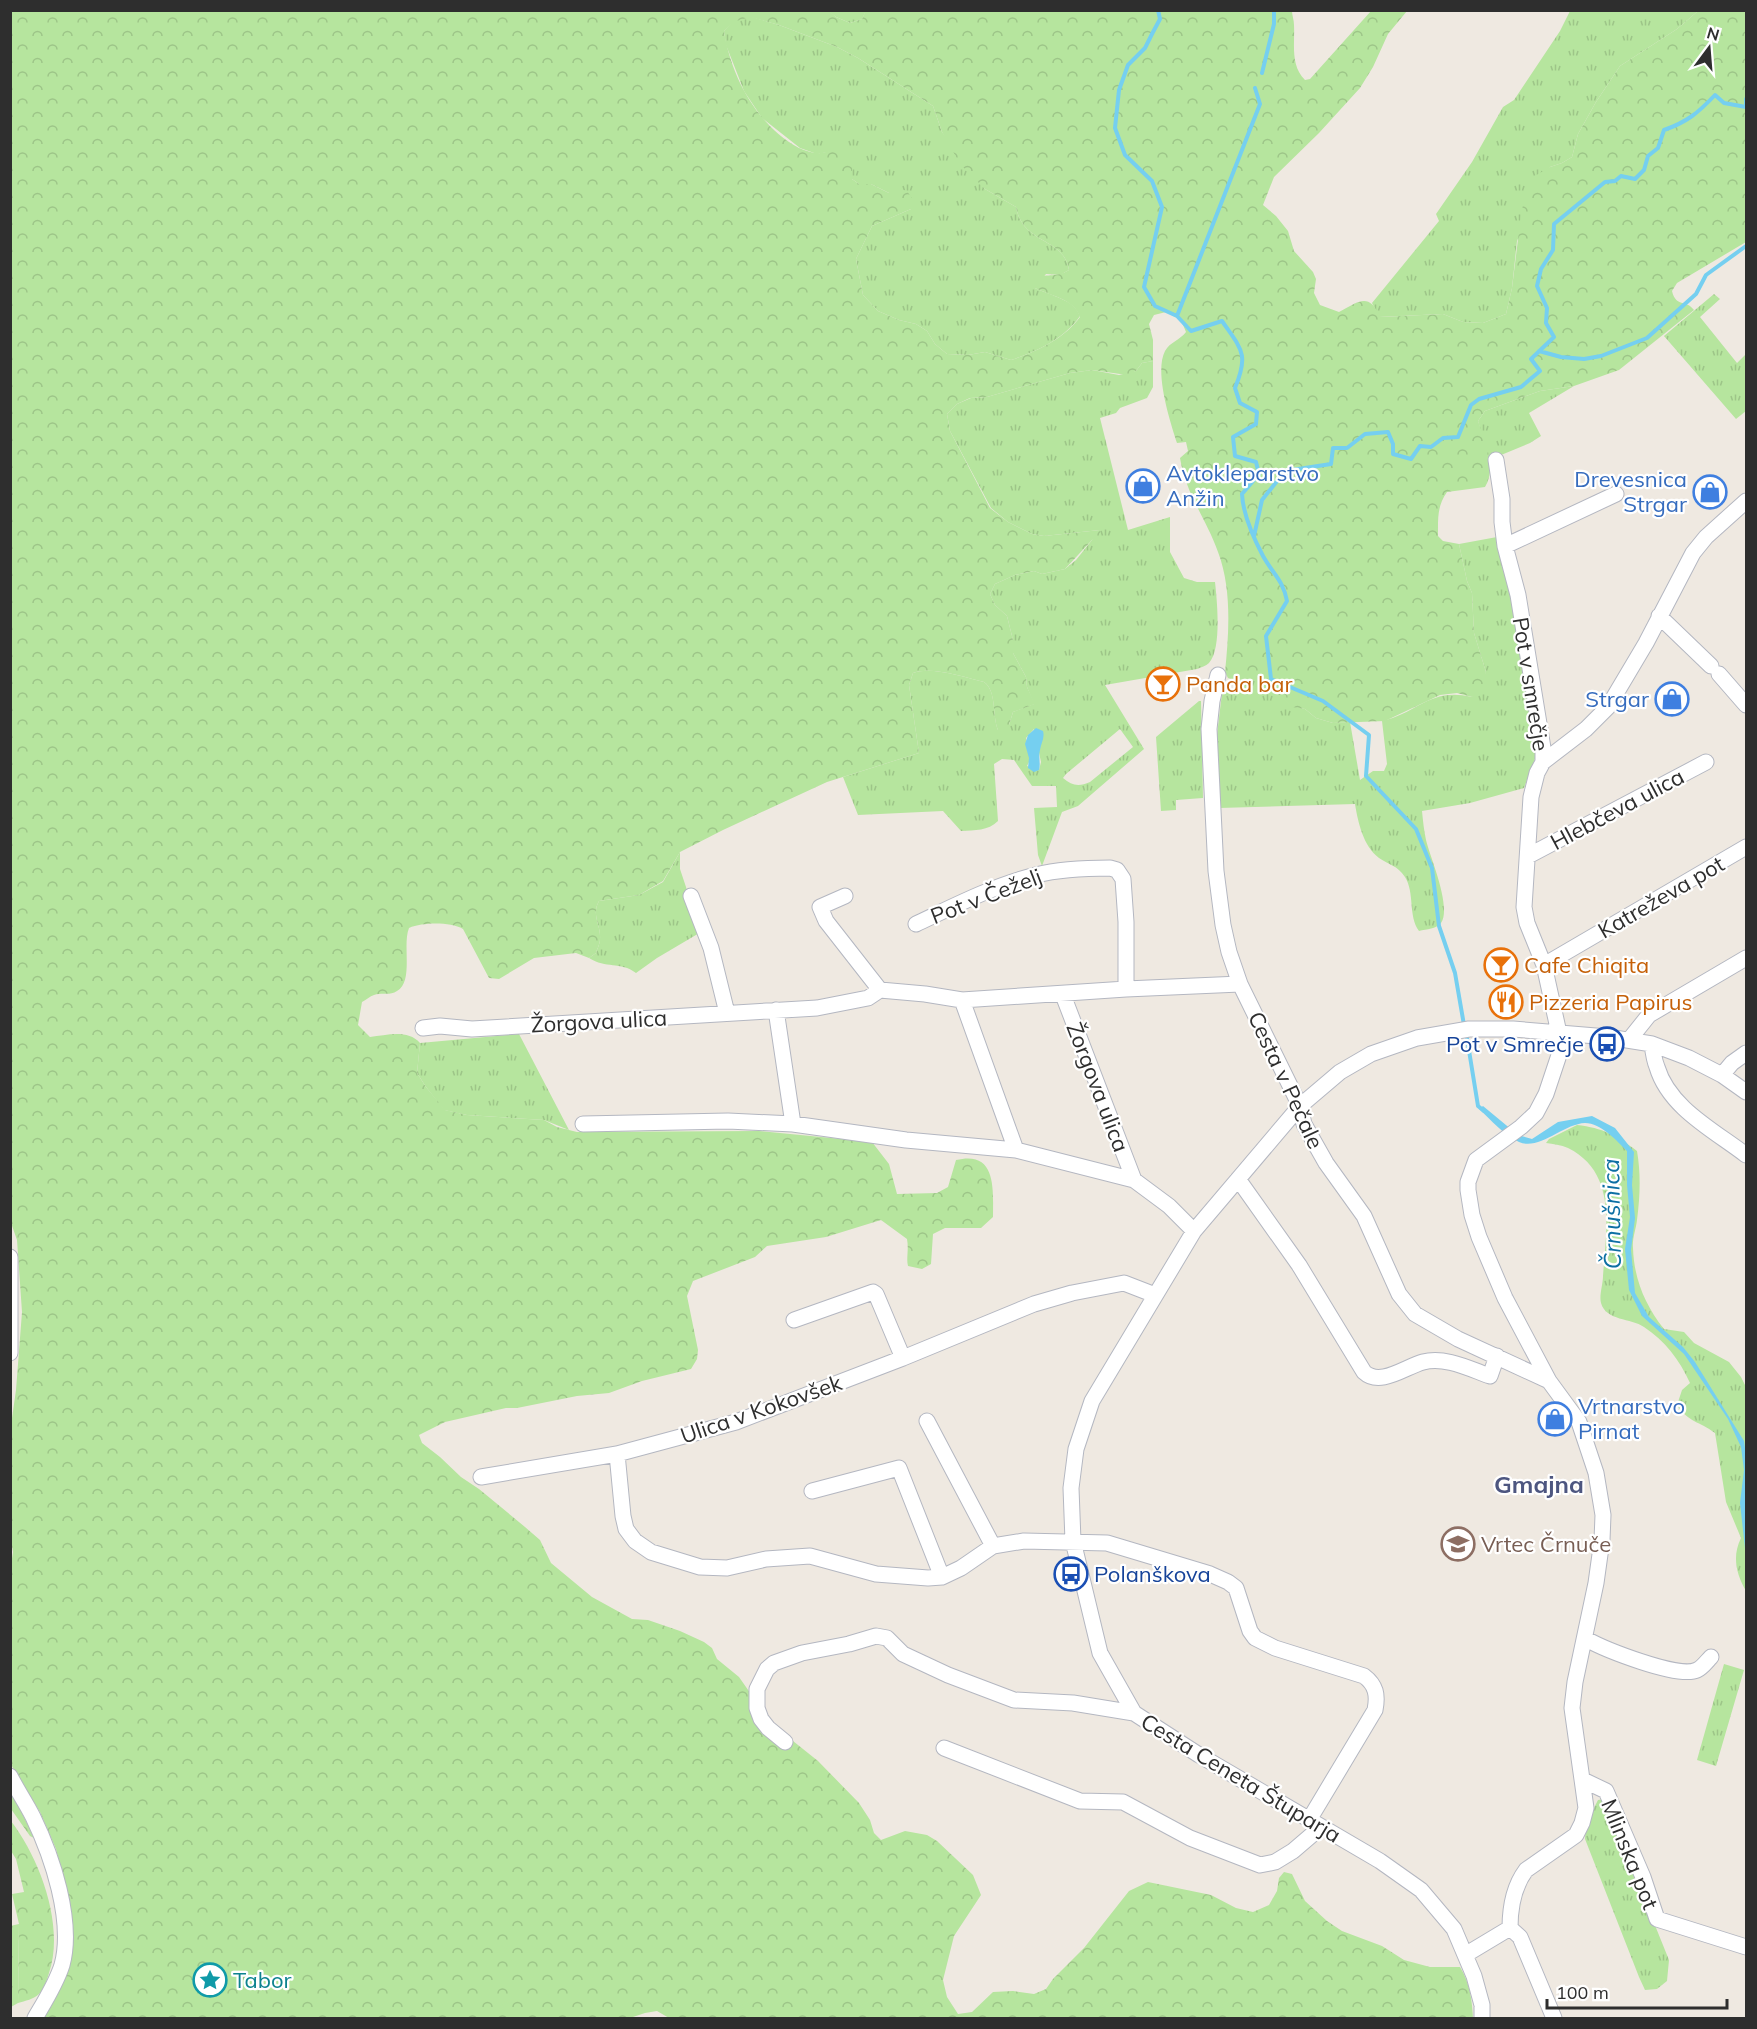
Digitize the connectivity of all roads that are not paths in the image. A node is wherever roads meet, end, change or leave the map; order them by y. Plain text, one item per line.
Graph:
1 (1496, 460) dead end
2 (1616, 494) dead end
3 (1746, 501) edge
4 (1505, 546) junction
5 (1659, 616) junction
6 (1218, 675) dead end
7 (1746, 705) edge
8 (1543, 762) junction
9 (1706, 762) dead end
10 (1746, 847) edge
11 (1528, 856) junction
12 (691, 896) dead end
13 (845, 896) dead end
14 (916, 924) dead end
15 (1746, 958) edge
16 (1544, 965) junction
17 (1240, 984) junction
18 (1126, 989) junction
19 (880, 990) junction
20 (1063, 995) junction
21 (962, 1000) junction
22 (776, 1010) junction
23 (727, 1013) junction
24 (423, 1028) dead end
25 (1559, 1033) junction
26 (1629, 1040) junction
27 (1652, 1044) junction
28 (1746, 1053) edge
29 (1722, 1075) junction
30 (1746, 1092) edge
31 (1300, 1106) junction
32 (583, 1124) dead end
33 (793, 1124) junction
34 (1016, 1150) junction
35 (1746, 1155) edge
36 (1238, 1179) junction
37 (1134, 1180) junction
38 (1194, 1231) junction
39 (10, 1257) edge
40 (1155, 1294) junction
41 (794, 1320) dead end
42 (10, 1353) edge
43 (1497, 1356) junction
44 (903, 1358) junction
45 (1549, 1381) junction
46 (927, 1421) dead end
47 (617, 1454) junction
48 (481, 1477) dead end
49 (812, 1491) dead end
50 (1073, 1541) junction
51 (993, 1546) junction
52 (942, 1577) junction
53 (1586, 1639) junction
54 (1711, 1657) dead end
55 (1134, 1713) junction
56 (785, 1742) dead end
57 (944, 1748) dead end
58 (10, 1776) edge
59 (1583, 1780) junction
60 (1315, 1823) junction
61 (1510, 1928) junction
62 (1746, 1947) edge
63 (1465, 1955) junction
64 (35, 2019) edge
65 (1482, 2019) edge
66 (1554, 2019) edge

1 - 4 street, Pot v smrečje
2 - 4 street
3 - 5 street
4 - 8 street, Pot v smrečje
5 - 7 street
5 - 8 street
6 - 17 street, Cesta v Pečale
8 - 11 street, Pot v smrečje
9 - 11 street, Hlebčeva ulica
10 - 16 street, Katreževa pot
11 - 16 street, Pot v smrečje
12 - 23 street
13 - 19 street
14 - 18 street, Pot v Čeželj
15 - 26 street
16 - 25 street, Pot v smrečje
17 - 18 street, Žorgova ulica
17 - 31 street, Cesta v Pečale
18 - 20 street, Žorgova ulica
19 - 21 street, Žorgova ulica
19 - 22 street, Žorgova ulica
20 - 21 street, Žorgova ulica
20 - 37 street, Žorgova ulica
21 - 34 street
22 - 23 street, Žorgova ulica
22 - 33 street
23 - 24 street, Žorgova ulica
25 - 26 street, Cesta Ceneta Štuparja
25 - 31 street, Cesta Ceneta Štuparja
25 - 45 street, Pot v smrečje
26 - 27 street, Cesta Ceneta Štuparja
27 - 29 street, Cesta Ceneta Štuparja
27 - 35 street
28 - 29 street
29 - 30 street, Cesta Ceneta Štuparja
31 - 36 street, Cesta Ceneta Štuparja
31 - 43 street, Cesta v Pečale
32 - 33 street, Žorgova ulica
33 - 34 street, Žorgova ulica
34 - 37 street, Žorgova ulica
36 - 38 street, Cesta Ceneta Štuparja
36 - 43 street
37 - 38 street, Žorgova ulica
38 - 40 street, Cesta Ceneta Štuparja
39 - 42 street
40 - 44 street, Ulica v Kokovšek
40 - 50 street, Cesta Ceneta Štuparja
41 - 44 street
43 - 45 street, Cesta v Pečale
44 - 47 street, Ulica v Kokovšek
45 - 53 street, Pot v smrečje
46 - 51 street
47 - 48 street, Ulica v Kokovšek
47 - 52 street
49 - 52 street
50 - 51 street
50 - 55 street, Cesta Ceneta Štuparja
50 - 60 street
51 - 52 street
53 - 54 street
53 - 59 street, Pot v smrečje
55 - 56 street
55 - 60 street, Cesta Ceneta Štuparja
57 - 60 street
58 - 64 street
59 - 61 street, Pot v smrečje
59 - 62 street, Mlinska pot
60 - 63 street, Cesta Ceneta Štuparja
61 - 63 street
61 - 66 street
63 - 65 street, Cesta Ceneta Štuparja

